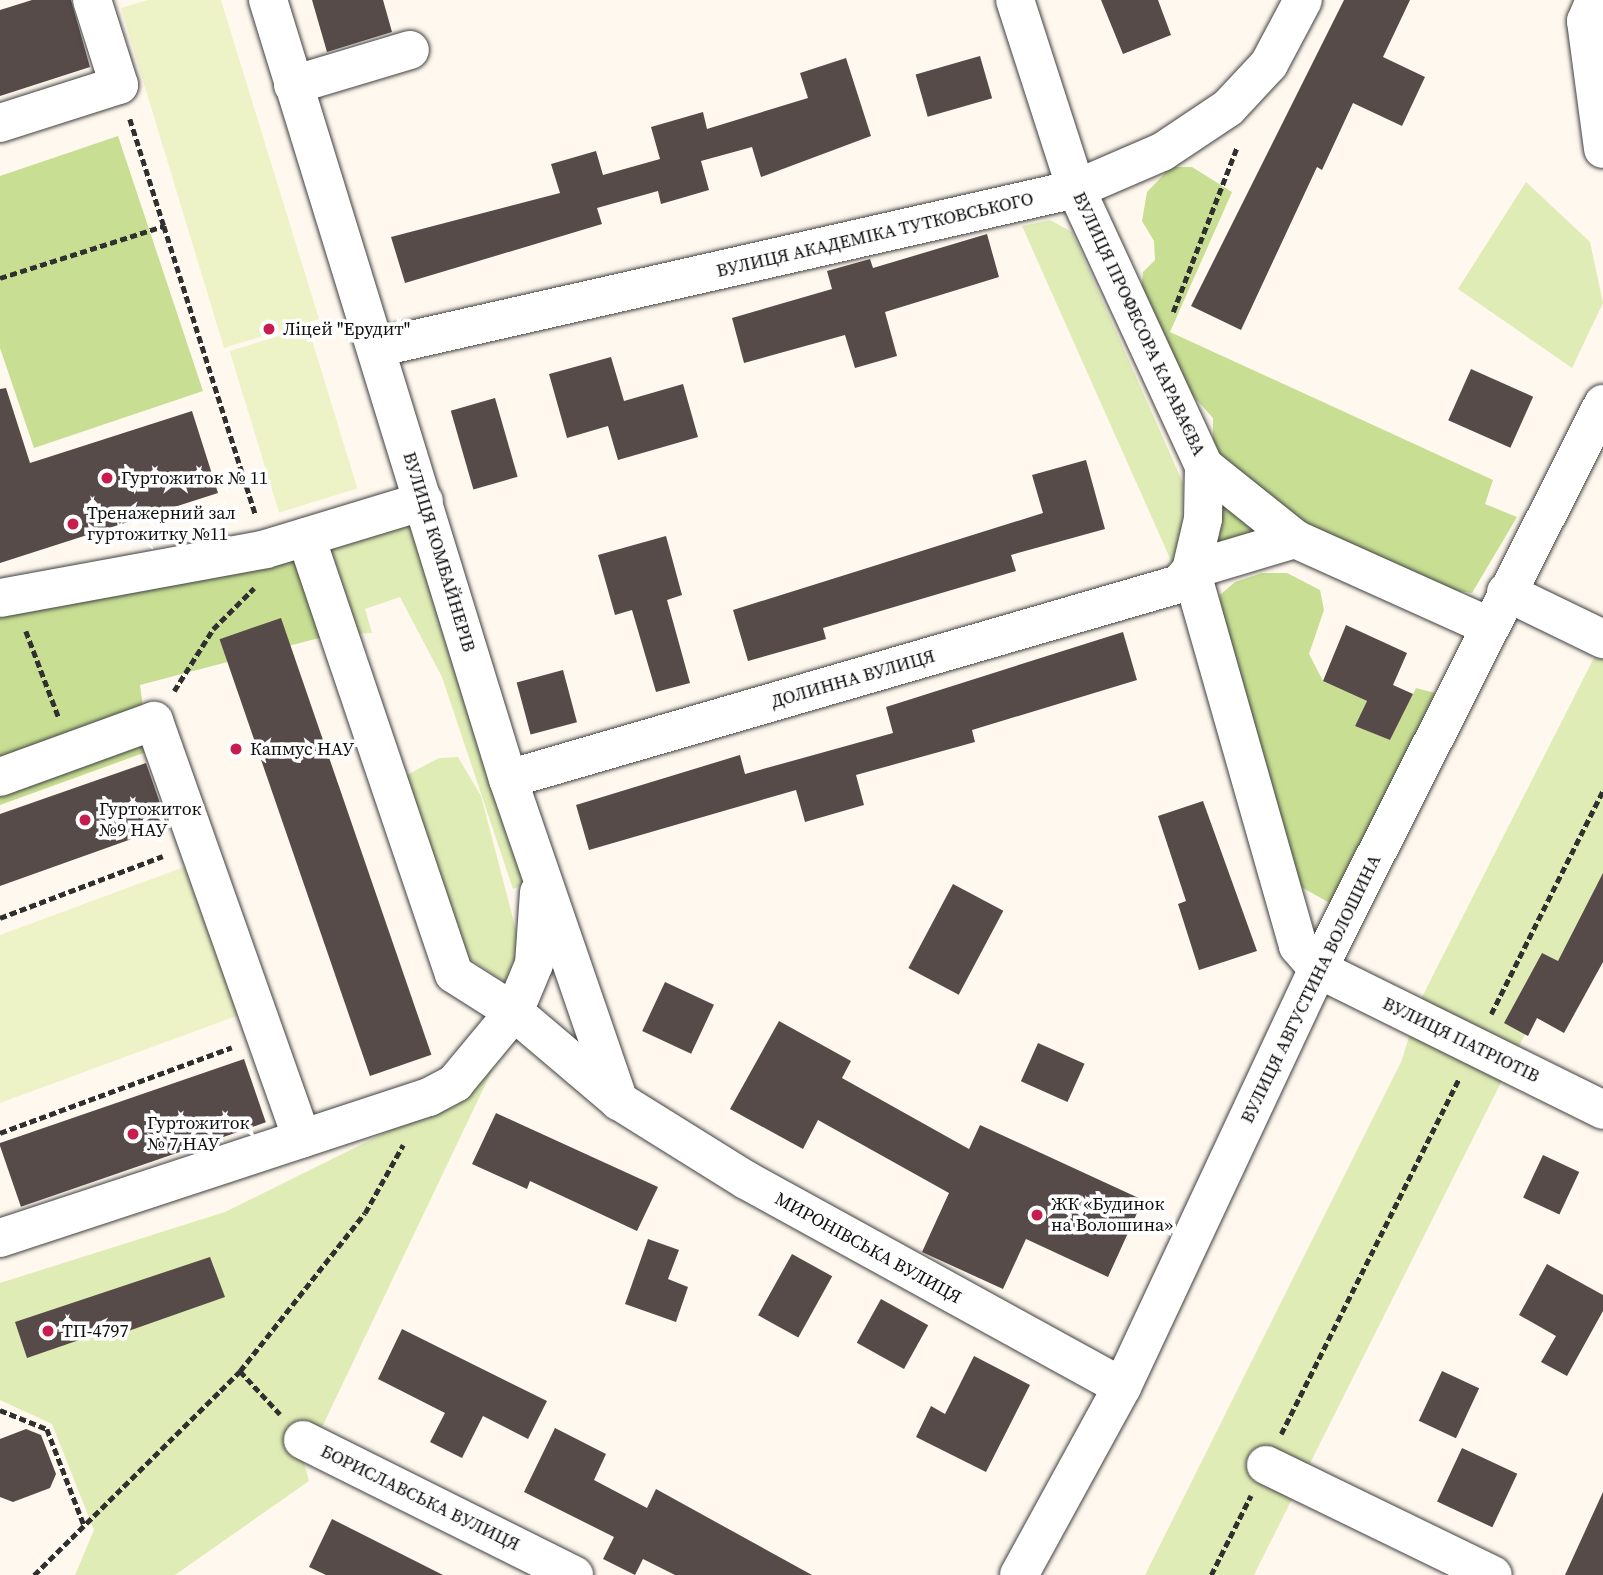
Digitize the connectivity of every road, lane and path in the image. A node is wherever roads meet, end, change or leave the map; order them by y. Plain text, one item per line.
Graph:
1 (92, 0) edge
2 (268, 0) edge
3 (1015, 0) edge
4 (1303, 0) edge
5 (1595, 0) edge
6 (410, 50) dead end
7 (293, 85) junction
8 (0, 123) edge
9 (132, 126) dead end
10 (1242, 134) dead end
11 (1603, 149) edge
12 (1076, 189) junction
13 (164, 226) junction
14 (0, 278) edge
15 (376, 348) junction
16 (1163, 373) junction
17 (1603, 404) edge
18 (1205, 466) junction
19 (424, 501) junction
20 (260, 531) dead end
21 (306, 537) junction
22 (1295, 539) junction
23 (1192, 570) junction
24 (260, 583) dead end
25 (1507, 592) junction
26 (6, 596) edge
27 (1489, 626) junction
28 (1603, 639) edge
29 (155, 721) junction
30 (71, 751) junction
31 (0, 777) edge
32 (508, 779) junction
33 (1603, 790) edge
34 (197, 842) junction
35 (540, 873) junction
36 (0, 918) edge
37 (1318, 969) junction
38 (514, 1012) junction
39 (265, 1034) junction
40 (1475, 1047) junction
41 (429, 1097) junction
42 (619, 1101) junction
43 (1603, 1110) edge
44 (0, 1133) edge
45 (302, 1139) junction
46 (0, 1238) edge
47 (240, 1371) junction
48 (1122, 1387) junction
49 (0, 1410) edge
50 (303, 1440) joint
51 (1266, 1465) junction
52 (84, 1525) junction
53 (34, 1575) edge
54 (574, 1575) edge
55 (1019, 1575) edge
56 (1211, 1575) edge
57 (1493, 1575) edge

1 - 8 street
2 - 7 street, ВУЛИЦЯ КОМБАЙНЕРІВ
3 - 12 street, ВУЛИЦЯ ПРОФЕСОРА КАРАВАЄВА
4 - 12 street, ВУЛИЦЯ АКАДЕМІКА ТУТКОВСЬКОГО
5 - 11 street
6 - 7 street
7 - 15 street, ВУЛИЦЯ КОМБАЙНЕРІВ
9 - 13 path
10 - 16 path
12 - 15 street, ВУЛИЦЯ АКАДЕМІКА ТУТКОВСЬКОГО
12 - 16 street, ВУЛИЦЯ ПРОФЕСОРА КАРАВАЄВА
13 - 14 path
13 - 20 path
15 - 19 street, ВУЛИЦЯ КОМБАЙНЕРІВ
16 - 18 street, ВУЛИЦЯ ПРОФЕСОРА КАРАВАЄВА
17 - 25 street, ВУЛИЦЯ АВГУСТИНА ВОЛОШИНА
18 - 22 street
18 - 23 street, ВУЛИЦЯ ПРОФЕСОРА КАРАВАЄВА
19 - 21 street
19 - 32 street, ВУЛИЦЯ КОМБАЙНЕРІВ
21 - 26 street
21 - 38 street, МИРОНІВСЬКА ВУЛИЦЯ
22 - 23 street, ДОЛИННА ВУЛИЦЯ
22 - 27 street
23 - 32 street, ДОЛИННА ВУЛИЦЯ
23 - 37 street, ВУЛИЦЯ ПРОФЕСОРА КАРАВАЄВА
24 - 29 path
25 - 27 street, ВУЛИЦЯ АВГУСТИНА ВОЛОШИНА
25 - 28 street
26 - 30 path
27 - 37 street, ВУЛИЦЯ АВГУСТИНА ВОЛОШИНА
29 - 30 street
29 - 34 street
30 - 31 street
32 - 35 street, ВУЛИЦЯ КОМБАЙНЕРІВ
33 - 40 path
34 - 36 path
34 - 39 street
35 - 38 street
35 - 42 street, ВУЛИЦЯ КОМБАЙНЕРІВ
37 - 40 street, ВУЛИЦЯ ПАТРІОТІВ
37 - 48 street, ВУЛИЦЯ АВГУСТИНА ВОЛОШИНА
38 - 41 street
38 - 42 street, МИРОНІВСЬКА ВУЛИЦЯ
39 - 44 path
39 - 45 street
40 - 43 street, ВУЛИЦЯ ПАТРІОТІВ
40 - 51 path
41 - 45 street
41 - 47 path
42 - 48 street, МИРОНІВСЬКА ВУЛИЦЯ
45 - 46 street
47 - 50 path
47 - 52 path
48 - 55 street, ВУЛИЦЯ АВГУСТИНА ВОЛОШИНА
49 - 52 path
50 - 54 street, БОРИСЛАВСЬКА ВУЛИЦЯ
51 - 56 path
51 - 57 street
52 - 53 path

